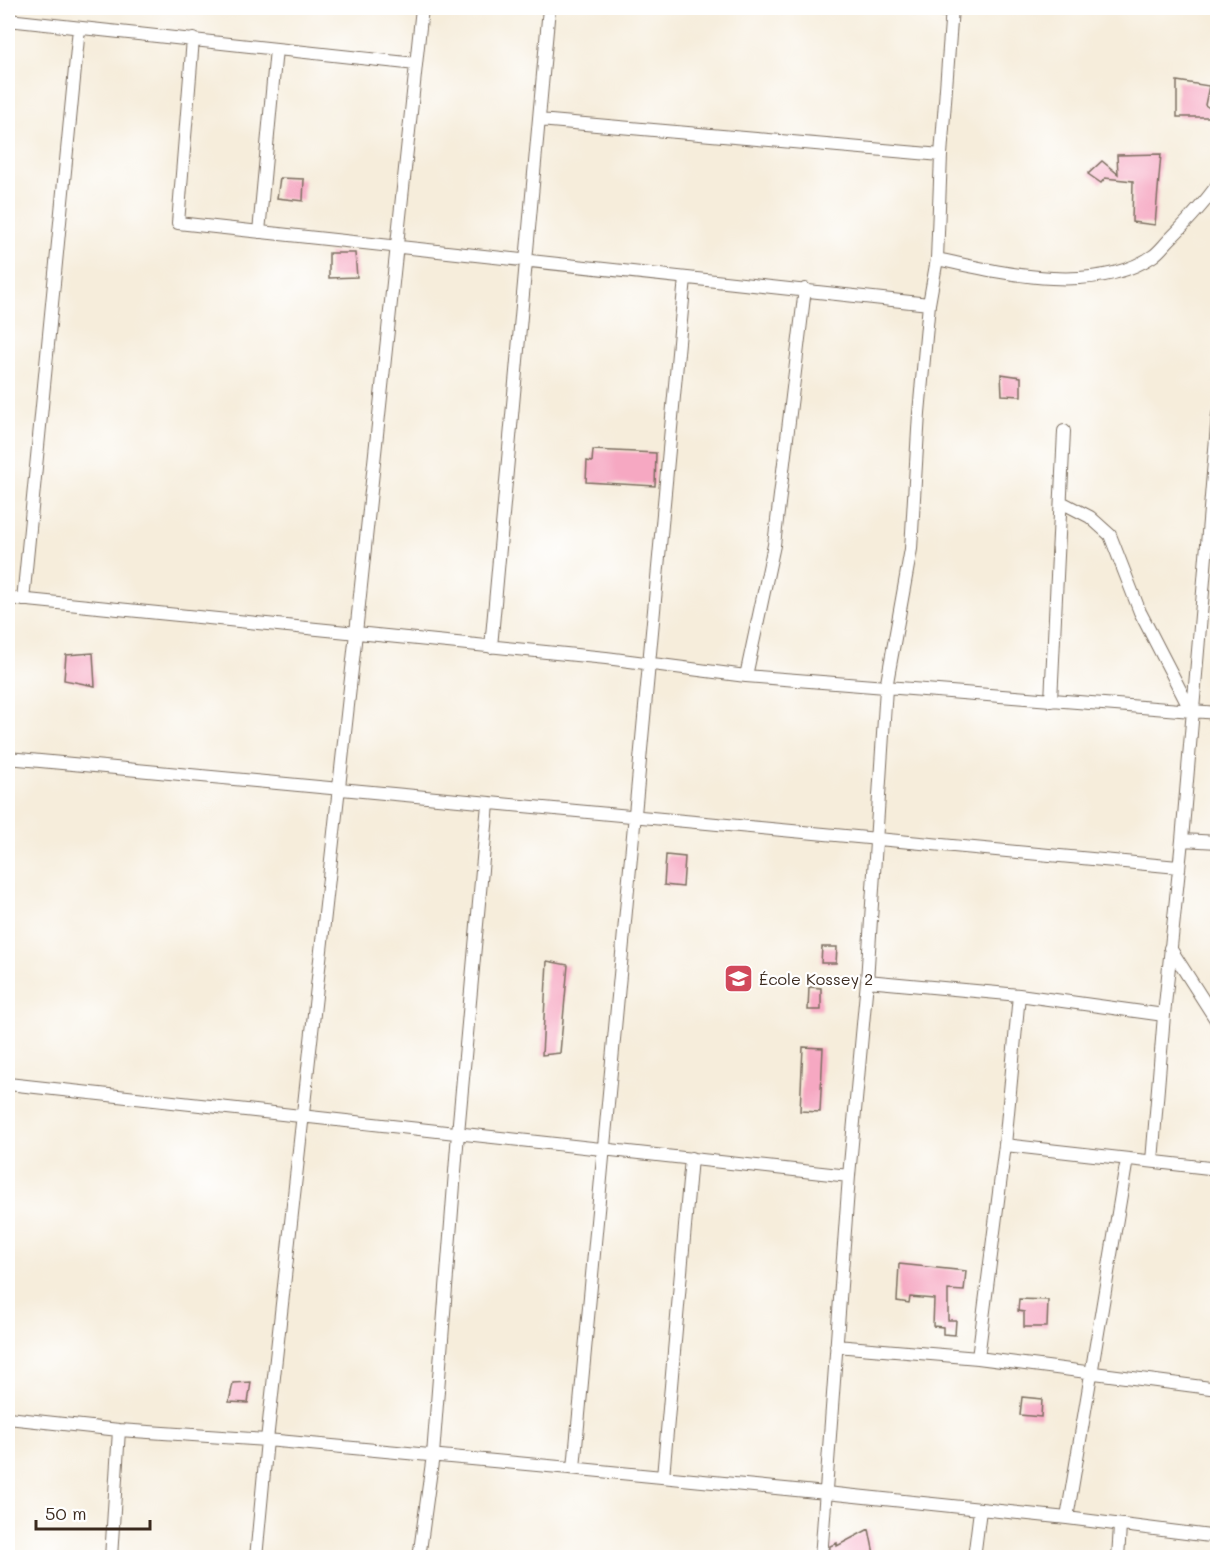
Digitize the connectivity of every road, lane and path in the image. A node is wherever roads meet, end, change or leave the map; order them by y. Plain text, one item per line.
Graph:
1 (422, 8) edge
2 (549, 8) edge
3 (914, 8) edge
4 (952, 9) edge
5 (8, 20) edge
6 (79, 28) junction
7 (193, 39) junction
8 (276, 48) junction
9 (416, 64) junction
10 (539, 120) junction
11 (941, 155) junction
12 (1218, 184) edge
13 (259, 232) junction
14 (397, 247) junction
15 (937, 259) junction
16 (526, 261) junction
17 (686, 278) junction
18 (805, 290) junction
19 (929, 304) junction
20 (1218, 414) edge
21 (1064, 431) dead end
22 (1061, 502) junction
23 (8, 598) edge
24 (23, 600) junction
25 (356, 633) junction
26 (490, 647) junction
27 (649, 663) junction
28 (746, 676) junction
29 (886, 688) junction
30 (1051, 701) junction
31 (1191, 711) junction
32 (1218, 713) edge
33 (8, 758) edge
34 (339, 789) junction
35 (488, 804) junction
36 (635, 817) junction
37 (874, 840) junction
38 (1182, 840) junction
39 (1218, 843) edge
40 (1178, 867) junction
41 (1170, 948) junction
42 (867, 981) junction
43 (1018, 995) junction
44 (1164, 1015) junction
45 (1218, 1023) edge
46 (8, 1084) edge
47 (303, 1116) junction
48 (458, 1133) junction
49 (1005, 1145) junction
50 (604, 1149) junction
51 (691, 1158) junction
52 (1127, 1159) junction
53 (1152, 1161) junction
54 (1218, 1169) edge
55 (849, 1176) junction
56 (836, 1346) junction
57 (978, 1358) junction
58 (1091, 1373) junction
59 (1218, 1389) edge
60 (8, 1418) edge
61 (118, 1430) junction
62 (267, 1440) junction
63 (433, 1455) junction
64 (574, 1468) junction
65 (663, 1477) junction
66 (826, 1493) junction
67 (980, 1510) junction
68 (1067, 1518) junction
69 (1120, 1526) junction
70 (1218, 1537) edge
71 (111, 1557) edge
72 (256, 1557) edge
73 (419, 1557) edge
74 (821, 1557) edge
75 (974, 1557) edge
76 (1118, 1557) edge

1 - 9 street
2 - 10 street
3 - 4 street
4 - 11 street
5 - 6 street
6 - 7 street
6 - 24 street
7 - 8 street
7 - 13 street
8 - 9 street
8 - 13 street
9 - 14 street
10 - 11 street
10 - 16 street
11 - 15 street
12 - 15 street
13 - 14 street
14 - 16 street
14 - 25 street
15 - 19 street
16 - 17 street
16 - 26 street
17 - 18 street
17 - 27 street
18 - 19 street
18 - 28 street
19 - 29 street
20 - 31 street
21 - 22 street
22 - 30 street
22 - 31 street
23 - 24 street
24 - 25 street
25 - 26 street
25 - 34 street
26 - 27 street
27 - 28 street
27 - 36 street
28 - 29 street
29 - 30 street
29 - 37 street
30 - 31 street
31 - 32 street
31 - 38 street
33 - 34 street
34 - 35 street
34 - 47 street
35 - 36 street
35 - 48 street
36 - 37 street
36 - 50 street
37 - 40 street
37 - 42 street
38 - 39 street
38 - 40 street
40 - 41 street
41 - 44 street
41 - 45 street
42 - 43 street
42 - 55 street
43 - 44 street
43 - 49 street
44 - 53 street
46 - 47 street
47 - 48 street
47 - 62 street
48 - 50 street
48 - 63 street
49 - 52 street
49 - 57 street
50 - 51 street
50 - 64 street
51 - 55 street
51 - 65 street
52 - 53 street
52 - 58 street
53 - 54 street
55 - 56 street
56 - 57 street
56 - 66 street
57 - 58 street
58 - 59 street
58 - 68 street
60 - 61 street
61 - 62 street
61 - 71 street
62 - 63 street
62 - 72 street
63 - 64 street
63 - 73 street
64 - 65 street
65 - 66 street
66 - 67 street
66 - 74 street
67 - 68 street
67 - 75 street
68 - 69 street
69 - 70 street
69 - 76 street

